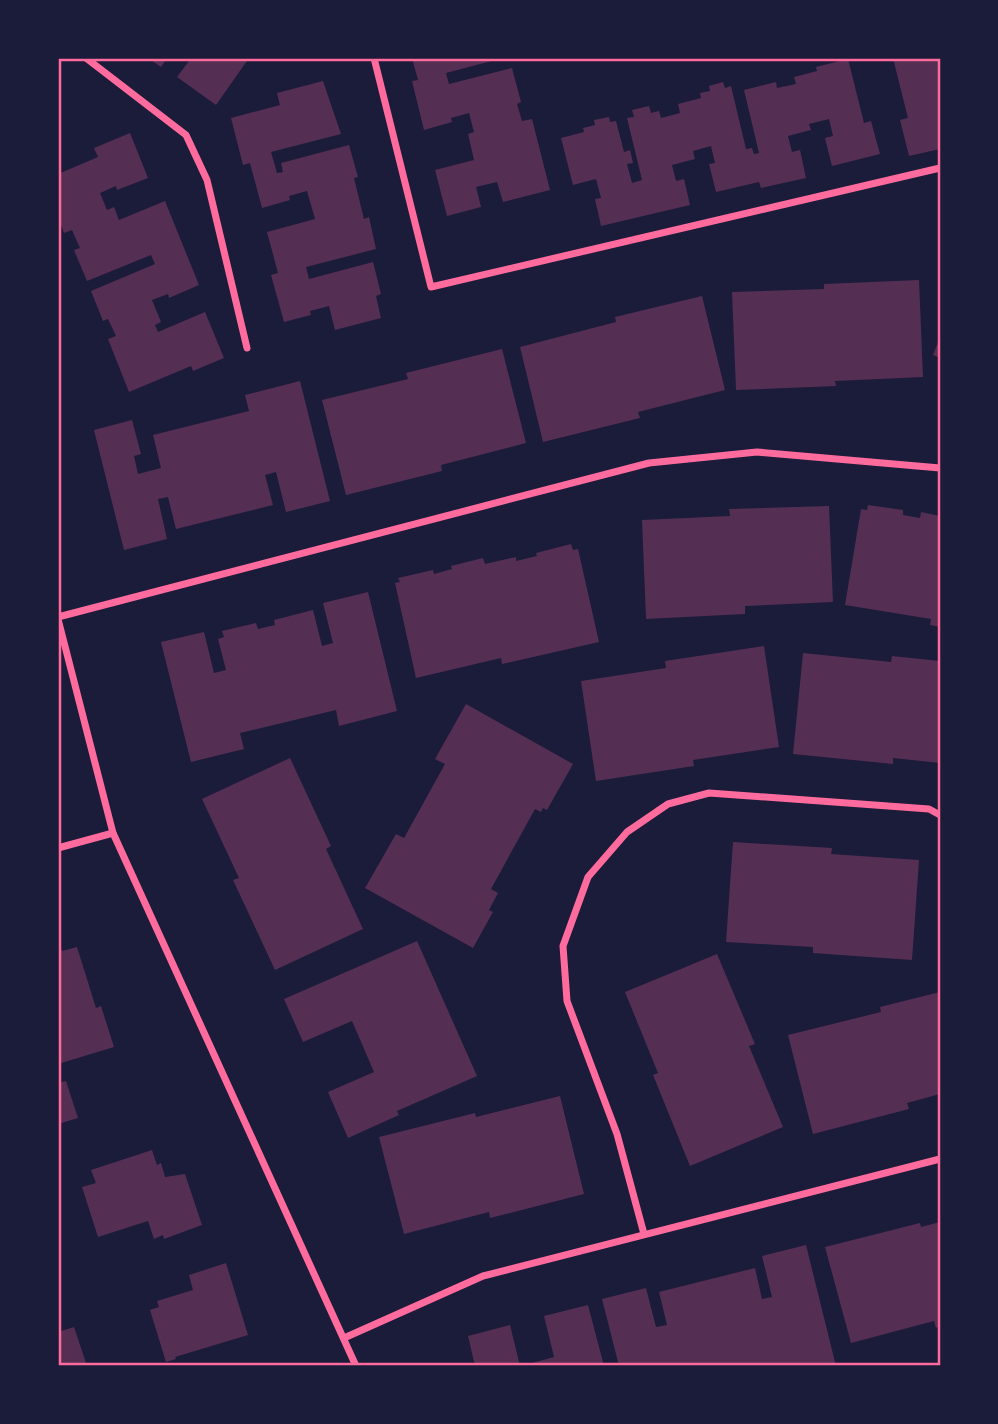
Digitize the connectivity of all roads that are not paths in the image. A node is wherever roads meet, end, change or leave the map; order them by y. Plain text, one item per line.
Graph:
1 (86, 58) edge
2 (374, 58) edge
3 (940, 168) edge
4 (247, 348) dead end
5 (940, 468) edge
6 (58, 618) edge
7 (940, 815) edge
8 (113, 833) junction
9 (58, 848) edge
10 (940, 1159) edge
11 (644, 1234) junction
12 (344, 1338) junction
13 (356, 1366) edge

1 - 4 street
2 - 3 street
5 - 6 street
6 - 8 street
7 - 11 street
8 - 9 street
8 - 12 street
10 - 11 street
11 - 12 street
12 - 13 street

